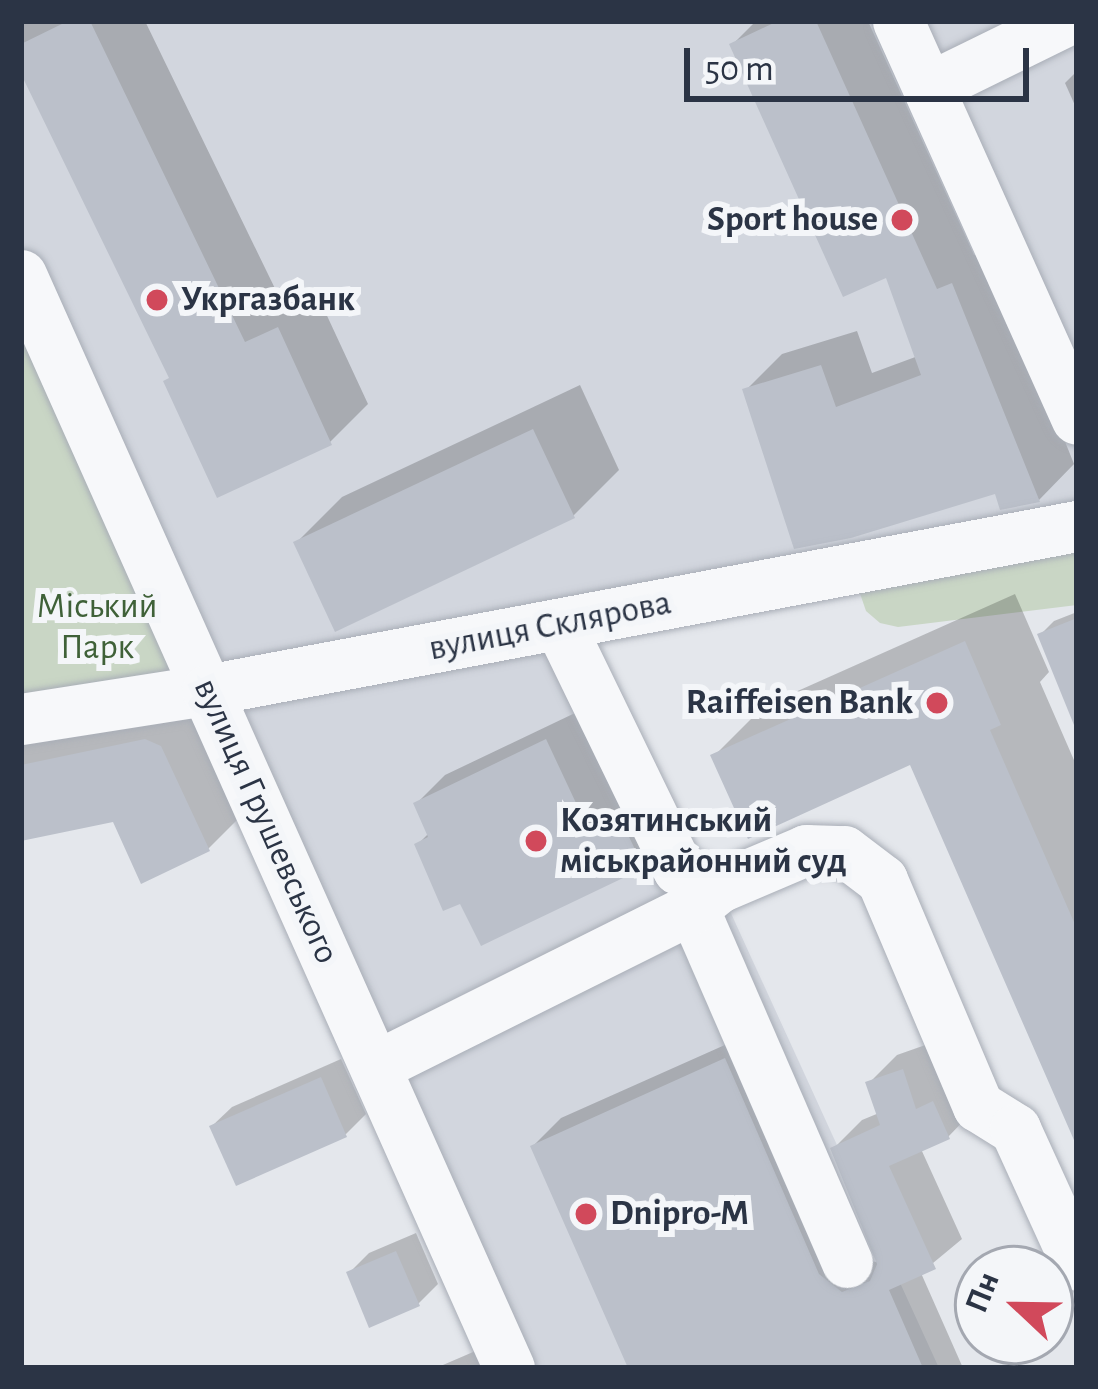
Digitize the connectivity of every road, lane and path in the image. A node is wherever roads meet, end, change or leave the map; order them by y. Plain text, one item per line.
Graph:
1 (898, 21) edge
2 (1065, 21) edge
3 (928, 88) junction
4 (21, 275) edge
5 (1077, 419) edge
6 (1077, 526) edge
7 (560, 624) junction
8 (208, 690) junction
9 (21, 718) edge
10 (706, 898) junction
11 (376, 1066) junction
12 (847, 1262) dead end
13 (1077, 1265) edge
14 (508, 1368) edge

1 - 3 street
2 - 3 street
3 - 5 street
4 - 8 street, вулиця Грушевського
6 - 7 street, вулиця Склярова
7 - 8 street, вулиця Склярова
7 - 10 street
8 - 9 street, вулиця Склярова
8 - 11 street, вулиця Грушевського
10 - 11 street
10 - 12 street
10 - 13 street
11 - 14 street, вулиця Грушевського

